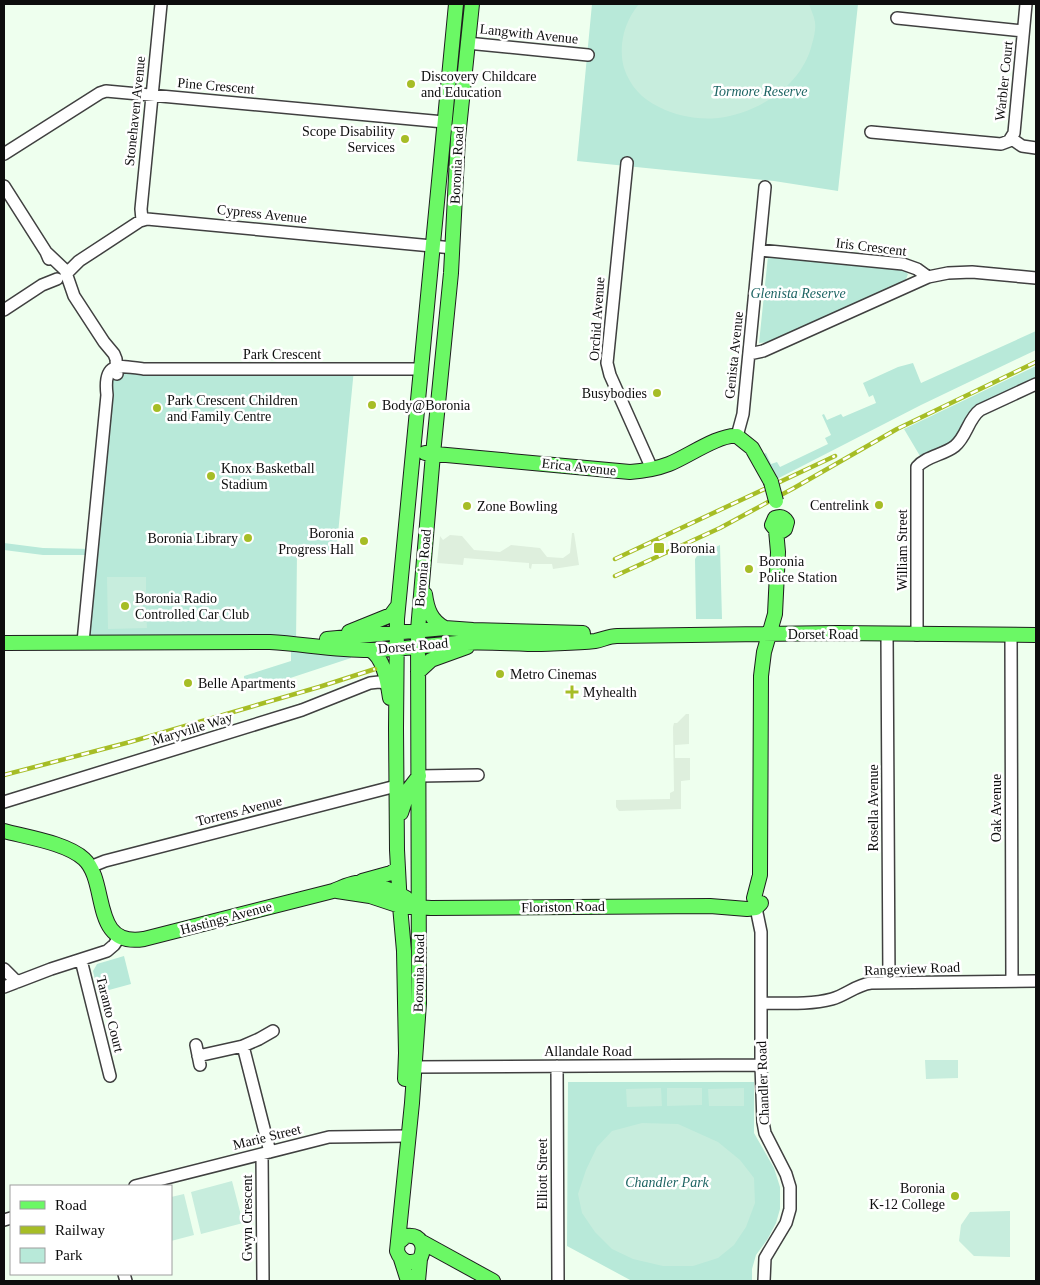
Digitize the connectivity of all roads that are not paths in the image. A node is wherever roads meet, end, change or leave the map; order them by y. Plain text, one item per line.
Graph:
1 (161, 4) edge
2 (456, 4) edge
3 (472, 4) edge
4 (1026, 4) edge
5 (897, 18) dead end
6 (1024, 31) junction
7 (467, 43) junction
8 (588, 55) dead end
9 (152, 94) junction
10 (444, 122) junction
11 (871, 132) dead end
12 (1012, 138) junction
13 (1036, 148) edge
14 (4, 154) edge
15 (627, 163) dead end
16 (4, 186) edge
17 (765, 187) dead end
18 (142, 220) junction
19 (433, 246) junction
20 (453, 248) junction
21 (759, 250) junction
22 (59, 273) junction
23 (928, 277) junction
24 (1036, 278) edge
25 (4, 310) edge
26 (749, 354) junction
27 (421, 369) junction
28 (115, 370) junction
29 (1036, 384) edge
30 (737, 436) junction
31 (413, 452) junction
32 (433, 454) junction
33 (652, 469) junction
34 (422, 568) junction
35 (398, 607) junction
36 (445, 628) junction
37 (418, 630) junction
38 (396, 632) junction
39 (770, 634) junction
40 (887, 634) junction
41 (917, 635) junction
42 (1011, 635) junction
43 (1036, 635) edge
44 (609, 636) junction
45 (326, 639) junction
46 (484, 641) junction
47 (83, 642) junction
48 (4, 643) edge
49 (307, 644) junction
50 (418, 646) junction
51 (396, 649) junction
52 (370, 650) junction
53 (418, 672) junction
54 (388, 684) junction
55 (396, 728) junction
56 (396, 748) junction
57 (478, 775) dead end
58 (419, 776) junction
59 (396, 786) junction
60 (4, 802) edge
61 (397, 825) junction
62 (4, 832) edge
63 (397, 850) junction
64 (418, 850) junction
65 (90, 868) junction
66 (398, 868) junction
67 (356, 883) junction
68 (333, 891) junction
69 (399, 900) junction
70 (757, 903) junction
71 (419, 907) junction
72 (120, 936) junction
73 (81, 960) junction
74 (4, 969) edge
75 (1012, 981) junction
76 (1036, 981) edge
77 (17, 982) junction
78 (889, 982) junction
79 (4, 987) edge
80 (762, 1003) junction
81 (273, 1031) dead end
82 (243, 1046) junction
83 (198, 1055) dead end
84 (761, 1065) junction
85 (557, 1066) junction
86 (416, 1067) junction
87 (110, 1076) dead end
88 (408, 1136) junction
89 (266, 1153) junction
90 (139, 1185) edge
91 (403, 1196) junction
92 (419, 1240) junction
93 (398, 1243) junction
94 (421, 1258) junction
95 (402, 1259) junction
96 (456, 1262) junction
97 (263, 1281) edge
98 (408, 1281) edge
99 (418, 1281) edge
100 (493, 1281) edge
101 (558, 1281) edge
102 (764, 1281) edge

1 - 9 street, Stonehaven Avenue
2 - 10 main road, Boronia Road
3 - 7 main road, Boronia Road
4 - 6 street, Warbler Court
5 - 6 street
6 - 12 street, Warbler Court
7 - 8 street, Langwith Avenue
7 - 20 main road, Boronia Road
9 - 10 street, Pine Crescent
9 - 14 street, Pine Crescent
9 - 18 street, Stonehaven Avenue
10 - 19 main road, Boronia Road
11 - 12 street, Warbler Court
12 - 13 street
15 - 33 street, Orchid Avenue
16 - 22 street
17 - 21 street, Genista Avenue
18 - 19 street, Cypress Avenue
18 - 22 street
19 - 20 street, Cypress Avenue
19 - 27 main road, Boronia Road
20 - 32 main road, Boronia Road
21 - 23 street, Iris Crescent
21 - 26 street, Genista Avenue
22 - 25 street
22 - 28 street
23 - 24 street
23 - 26 street
26 - 30 street, Genista Avenue
27 - 28 street, Park Crescent
27 - 31 main road, Boronia Road
28 - 47 street
29 - 41 street, William Street
30 - 33 main road, Erica Avenue
30 - 39 main road, Chandler Road, bridge
31 - 32 main road, Erica Avenue
31 - 35 main road, Boronia Road
32 - 33 main road, Erica Avenue
32 - 34 main road, Boronia Road
34 - 36 main road
34 - 37 main road, Boronia Road
35 - 38 main road, Boronia Road
35 - 45 main road, Dorset Road
36 - 37 main road, Dorset Road
36 - 44 main road, Dorset Road
37 - 38 main road, Dorset Road
37 - 50 main road, Boronia Road
38 - 45 main road, Dorset Road
38 - 51 main road, Boronia Road
39 - 40 main road, Dorset Road
39 - 44 main road, Dorset Road
39 - 70 main road, Chandler Road
40 - 41 main road, Dorset Road
40 - 78 street, Rosella Avenue
41 - 42 main road, Dorset Road
42 - 43 main road, Dorset Road
42 - 75 street, Oak Avenue
44 - 46 main road, Dorset Road
45 - 49 main road, Dorset Road
46 - 50 main road, Dorset Road
46 - 53 main road
47 - 48 main road, Dorset Road
47 - 49 main road, Dorset Road
49 - 52 main road, Dorset Road
50 - 51 main road, Dorset Road
50 - 53 main road, Boronia Road
51 - 52 main road, Dorset Road
51 - 55 main road, Boronia Road
52 - 54 main road, Boronia Road
53 - 58 main road, Boronia Road
54 - 55 main road, Boronia Road
54 - 60 street, Maryville Way
55 - 56 main road, Boronia Road
56 - 58 main road
56 - 59 main road, Boronia Road
57 - 58 street
58 - 61 main road
58 - 64 main road, Boronia Road
59 - 61 main road, Boronia Road
59 - 65 street, Torrens Avenue
61 - 63 main road, Boronia Road
62 - 65 main road
63 - 64 main road
63 - 66 main road, Boronia Road
64 - 71 main road, Boronia Road
65 - 72 main road
66 - 67 main road
66 - 69 main road, Boronia Road
67 - 68 main road, Hastings Avenue
67 - 69 main road, Hastings Avenue
68 - 69 main road, Hastings Avenue
68 - 72 main road, Hastings Avenue
69 - 71 main road, Hastings Avenue
69 - 88 main road, Boronia Road
70 - 71 main road, Floriston Road
70 - 80 street, Chandler Road
71 - 86 main road, Boronia Road
72 - 73 street
73 - 77 street
73 - 87 street, Taranto Court
74 - 77 street
75 - 76 street, Rangeview Road
75 - 78 street, Rangeview Road
77 - 79 street
78 - 80 street, Rangeview Road
80 - 84 street, Chandler Road
81 - 82 street
82 - 83 street
82 - 89 street, Gwyn Crescent
84 - 85 street, Allandale Road
84 - 102 street, Chandler Road
85 - 86 street, Allandale Road
85 - 101 street, Elliott Street
86 - 88 main road, Boronia Road
88 - 89 street, Marie Street
88 - 91 main road, Boronia Road
89 - 90 street, Marie Street
89 - 97 street, Gwyn Crescent
91 - 92 main road, Boronia Road
91 - 93 main road, Boronia Road
92 - 93 main road
92 - 94 main road
92 - 96 main road
93 - 95 main road
94 - 95 main road
94 - 96 main road
94 - 99 main road
95 - 98 main road
96 - 100 main road

